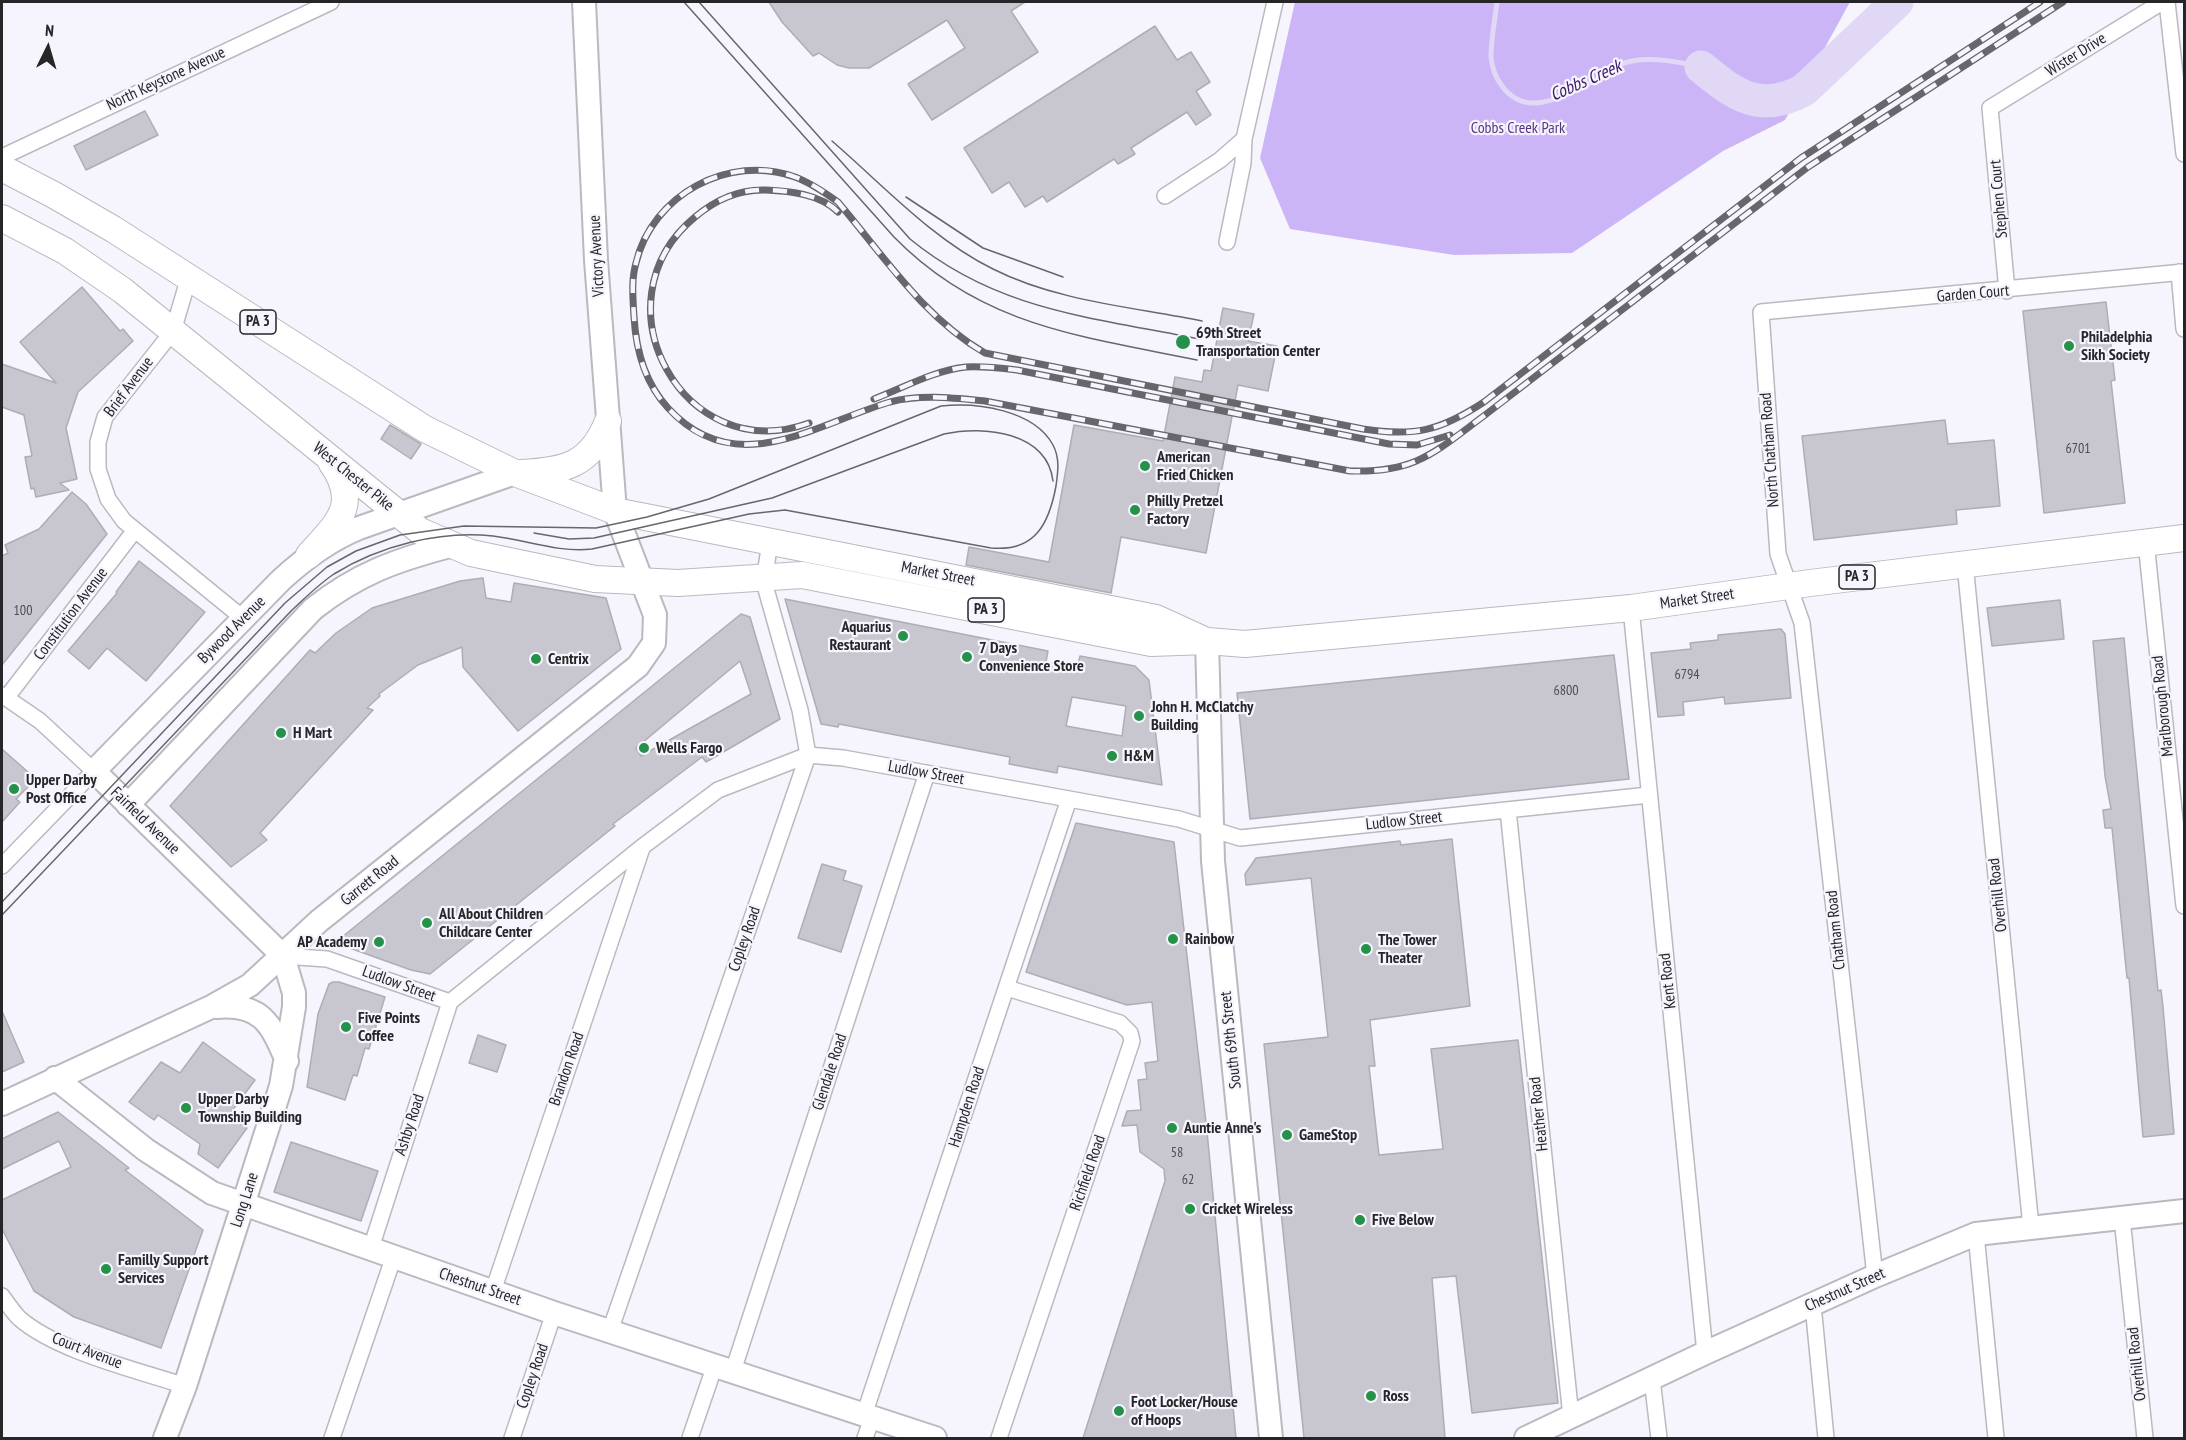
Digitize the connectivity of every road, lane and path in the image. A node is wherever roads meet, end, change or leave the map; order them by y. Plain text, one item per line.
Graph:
1 (331, 2) edge
2 (584, 2) edge
3 (1275, 2) edge
4 (2162, 2) edge
5 (2167, 2) edge
6 (1990, 108) joint
7 (1244, 139) junction
8 (2184, 154) edge
9 (2, 157) edge
10 (2, 168) edge
11 (1165, 196) dead end
12 (2, 218) edge
13 (1227, 242) dead end
14 (2182, 272) edge
15 (189, 277) junction
16 (2007, 291) junction
17 (1761, 312) joint
18 (2184, 328) edge
19 (173, 331) junction
20 (608, 421) junction
21 (328, 457) junction
22 (515, 473) junction
23 (615, 511) junction
24 (399, 514) junction
25 (135, 530) junction
26 (2184, 538) edge
27 (770, 541) junction
28 (2146, 542) junction
29 (450, 546) junction
30 (309, 555) junction
31 (1965, 564) junction
32 (764, 576) junction
33 (644, 583) junction
34 (1789, 586) junction
35 (1631, 608) junction
36 (244, 619) junction
37 (1207, 641) junction
38 (4, 696) edge
39 (808, 755) junction
40 (94, 771) junction
41 (927, 773) junction
42 (1649, 795) junction
43 (1068, 799) junction
44 (128, 805) junction
45 (1508, 810) junction
46 (1212, 829) junction
47 (642, 847) junction
48 (2, 866) edge
49 (2184, 906) edge
50 (283, 956) junction
51 (1007, 988) junction
52 (450, 1002) junction
53 (211, 1007) junction
54 (287, 1061) junction
55 (55, 1078) junction
56 (2, 1104) edge
57 (243, 1205) junction
58 (2184, 1211) edge
59 (2122, 1218) junction
60 (2031, 1227) junction
61 (1976, 1234) junction
62 (371, 1248) junction
63 (394, 1257) junction
64 (1875, 1276) junction
65 (493, 1291) junction
66 (2, 1296) edge
67 (1813, 1305) junction
68 (554, 1313) junction
69 (610, 1331) junction
70 (1705, 1353) junction
71 (724, 1368) junction
72 (1652, 1380) junction
73 (185, 1386) junction
74 (1571, 1417) junction
75 (867, 1424) edge
76 (165, 1438) edge
77 (332, 1438) edge
78 (512, 1438) edge
79 (690, 1438) edge
80 (935, 1438) edge
81 (999, 1438) edge
82 (1271, 1438) edge
83 (1526, 1438) edge
84 (1659, 1438) edge
85 (1826, 1438) edge
86 (1996, 1438) edge
87 (2145, 1438) edge

1 - 9 street, North Keystone Avenue
2 - 20 street, Victory Avenue
3 - 7 street
4 - 6 street, Wister Drive
5 - 8 street
6 - 16 street, Stephen Court
7 - 11 street
7 - 13 street
10 - 15 main road, PA 3
12 - 19 main road, West Chester Pike / PA 3
14 - 16 street, Garden Court
14 - 18 street
15 - 19 street, Brief Avenue
15 - 22 main road, PA 3
16 - 17 street, Garden Court
17 - 34 street, North Chatham Road
19 - 21 main road, West Chester Pike / PA 3
19 - 25 street, Brief Avenue
20 - 22 main road
20 - 23 street, Victory Avenue
21 - 24 main road, West Chester Pike / PA 3
21 - 30 main road
22 - 23 main road, PA 3
22 - 24 street, Bywood Avenue
23 - 27 main road, PA 3
23 - 33 street, Garrett Road
24 - 29 main road, West Chester Pike / PA 3
24 - 30 street, Bywood Avenue
25 - 36 street, Brief Avenue
25 - 38 street, Constitution Avenue
26 - 28 main road, Market Street / PA 3
27 - 32 street, Copley Road
27 - 37 main road, Market Street / PA 3
28 - 31 main road, Market Street / PA 3
28 - 49 street, Marlborough Road
29 - 33 main road, West Chester Pike / PA 3
29 - 44 street
30 - 36 street, Bywood Avenue
31 - 34 main road, Market Street / PA 3
31 - 60 street, Overhill Road
32 - 33 main road, West Chester Pike / PA 3
32 - 37 main road, Market Street / PA 3
32 - 39 street, Copley Road
33 - 50 street, Garrett Road
34 - 35 main road, Market Street / PA 3
34 - 64 street, Chatham Road
35 - 37 main road, Market Street / PA 3
35 - 42 street, Kent Road
36 - 40 street, Bywood Avenue
37 - 46 street, South 69th Street
38 - 40 street, Fairfield Avenue
39 - 41 street, Ludlow Street
39 - 47 street, Ludlow Street
39 - 69 street, Copley Road
40 - 44 street, Fairfield Avenue
40 - 48 street, Bywood Avenue
41 - 43 street, Ludlow Street
41 - 71 street, Glendale Road
42 - 45 street, Ludlow Street
42 - 70 street, Kent Road
43 - 46 street, Ludlow Street
43 - 51 street, Hampden Road
44 - 50 street, Fairfield Avenue
45 - 46 street, Ludlow Street
45 - 74 street, Heather Road
46 - 82 street, South 69th Street
47 - 52 street, Ludlow Street
47 - 65 street, Brandon Road
50 - 52 street, Ludlow Street
50 - 53 street, Garrett Road
50 - 54 street, Long Lane
51 - 75 street, Hampden Road
51 - 81 street, Richfield Road
52 - 62 street, Ashby Road
53 - 54 street
53 - 55 street, Garrett Road
54 - 57 street, Long Lane
55 - 56 street, Garrett Road
55 - 57 street, Chestnut Street
57 - 62 street, Chestnut Street
57 - 73 street, Long Lane
58 - 59 street, Chestnut Street
59 - 60 street, Chestnut Street
59 - 87 street, Overhill Road
60 - 61 street, Chestnut Street
61 - 64 street, Chestnut Street
61 - 86 street
62 - 63 street, Chestnut Street
63 - 65 street, Chestnut Street
63 - 77 street
64 - 67 street, Chestnut Street
65 - 68 street, Chestnut Street
66 - 73 street, Court Avenue
67 - 70 street, Chestnut Street
67 - 85 street
68 - 69 street, Chestnut Street
68 - 78 street, Copley Road
69 - 71 street, Chestnut Street
70 - 72 street, Chestnut Street
71 - 75 street, Chestnut Street
71 - 79 street, Glendale Road
72 - 74 street, Chestnut Street
72 - 84 street
73 - 76 street, Long Lane
74 - 83 street, Chestnut Street
75 - 80 street, Chestnut Street

